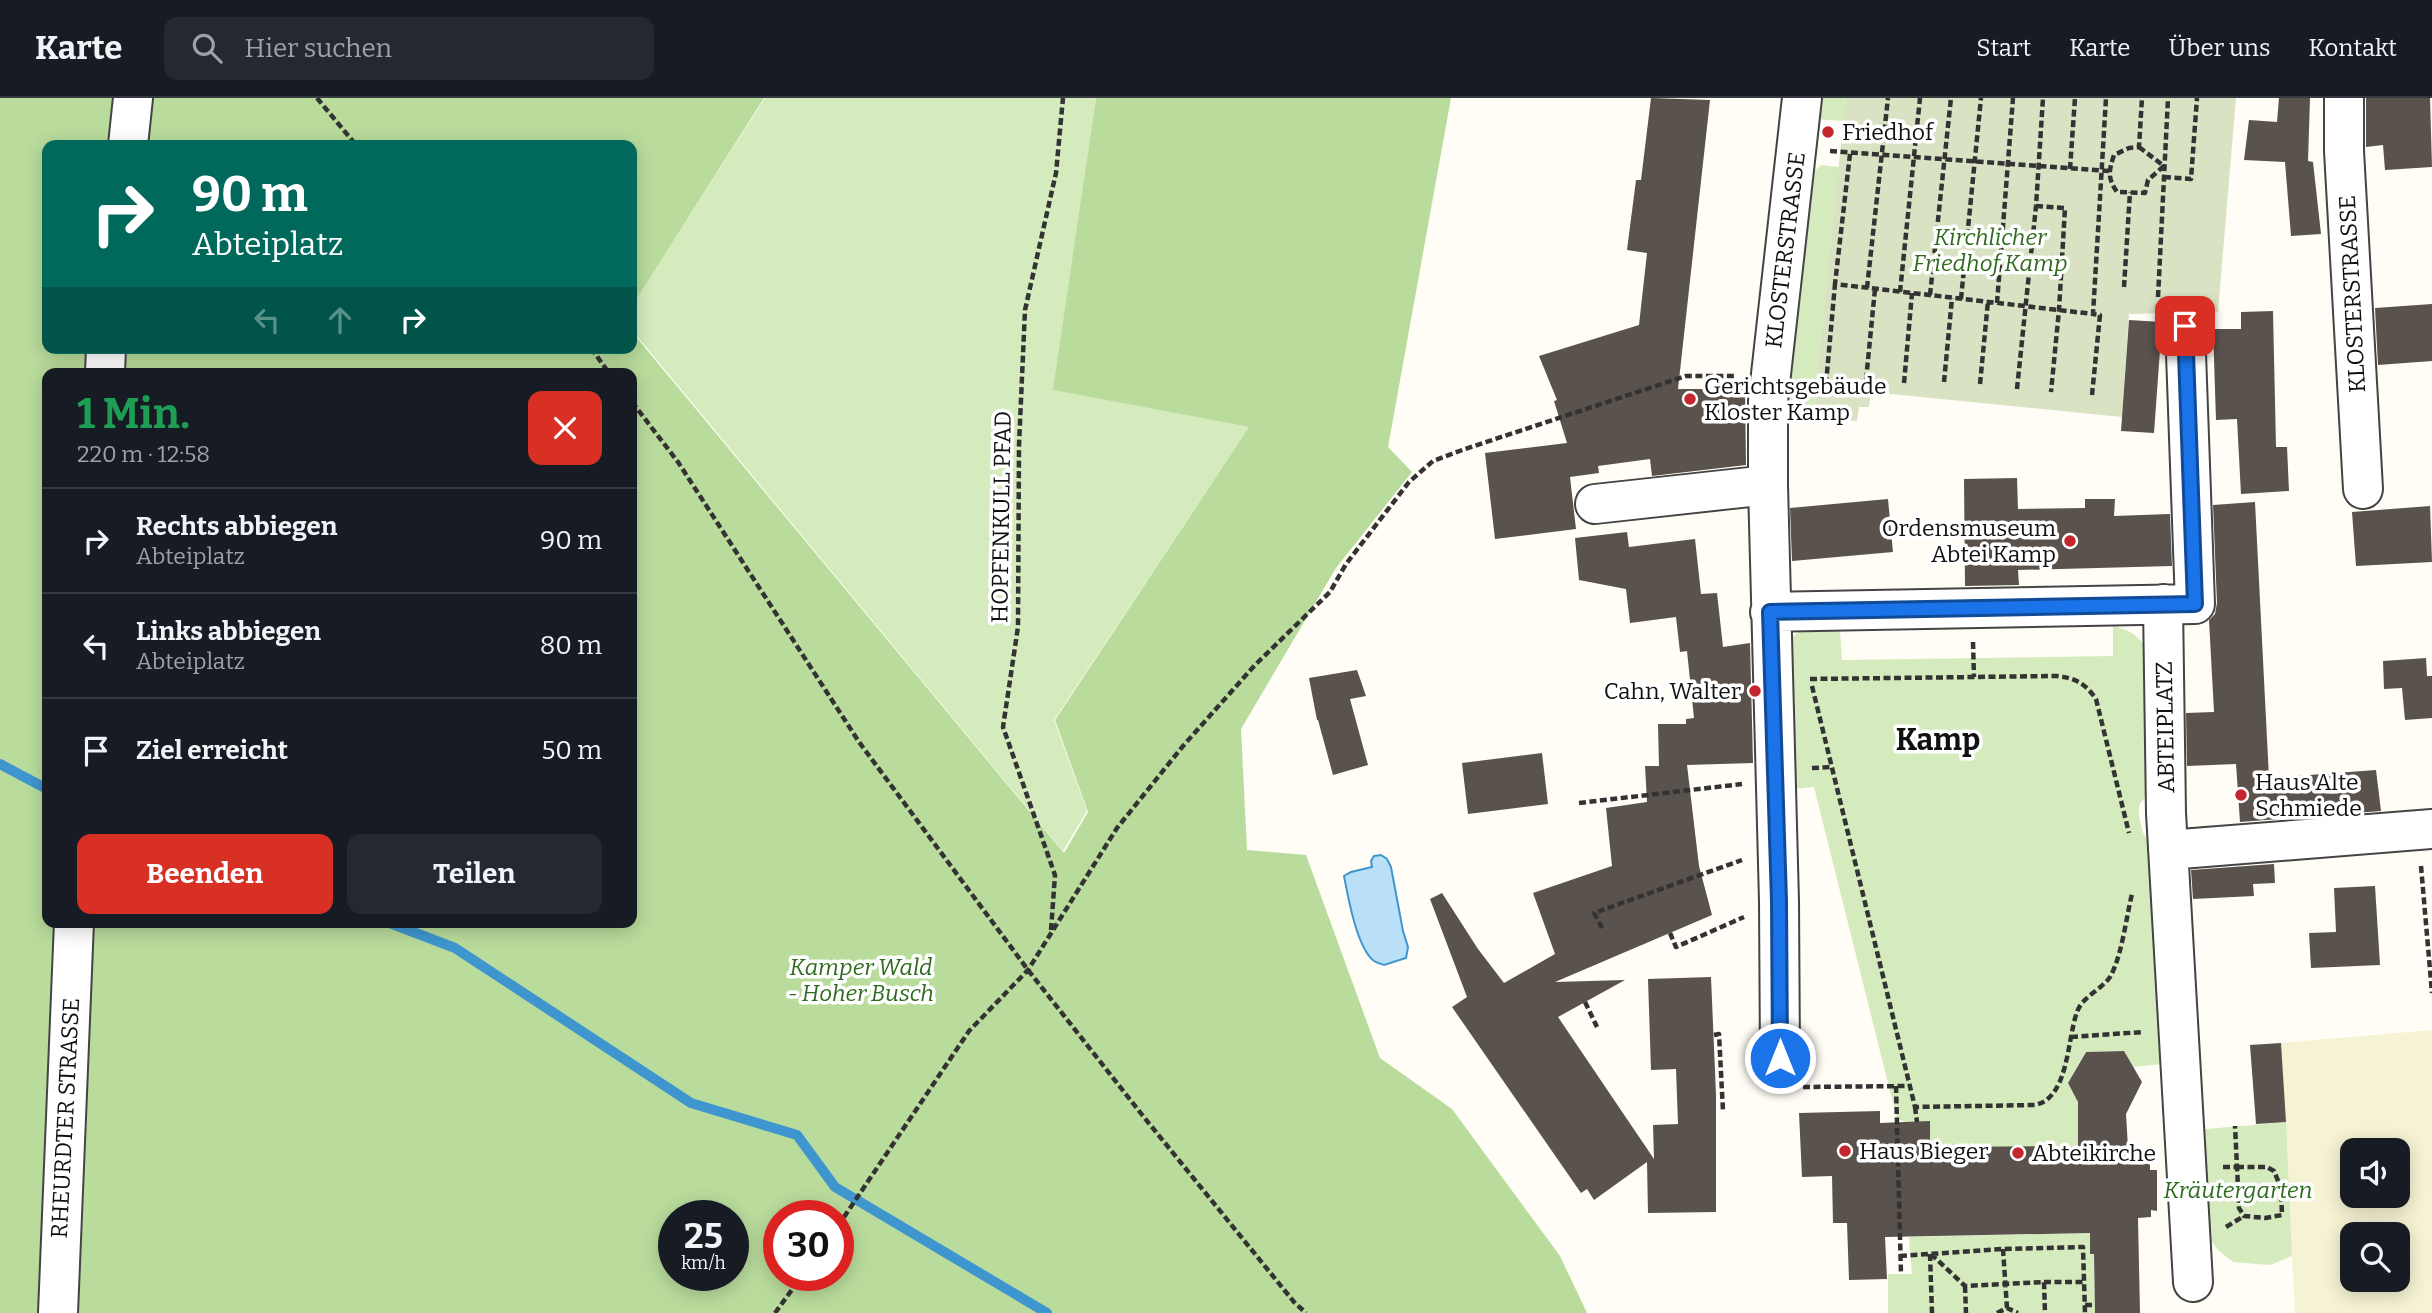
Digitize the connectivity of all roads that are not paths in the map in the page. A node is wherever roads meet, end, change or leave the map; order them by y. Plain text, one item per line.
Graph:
1 (133, 98) edge
2 (1802, 98) edge
3 (2344, 98) edge
4 (129, 140) edge
5 (2185, 326) dead end
6 (1768, 485) junction
7 (2362, 489) dead end
8 (1595, 504) dead end
9 (2163, 604) junction
10 (1770, 612) junction
11 (2425, 830) edge
12 (2168, 850) junction
13 (74, 928) edge
14 (1786, 1072) road end
15 (2193, 1282) dead end
16 (58, 1313) edge

1 - 4 street
2 - 6 street, KLOSTERSTRASSE
3 - 7 street, KLOSTERSTRASSE
5 - 9 street
6 - 8 street
6 - 10 street, KLOSTERSTRASSE
9 - 10 street
9 - 12 street, ABTEIPLATZ
10 - 14 street
11 - 12 street
12 - 15 street, ABTEIPLATZ
13 - 16 street, RHEURDTER STRASSE

